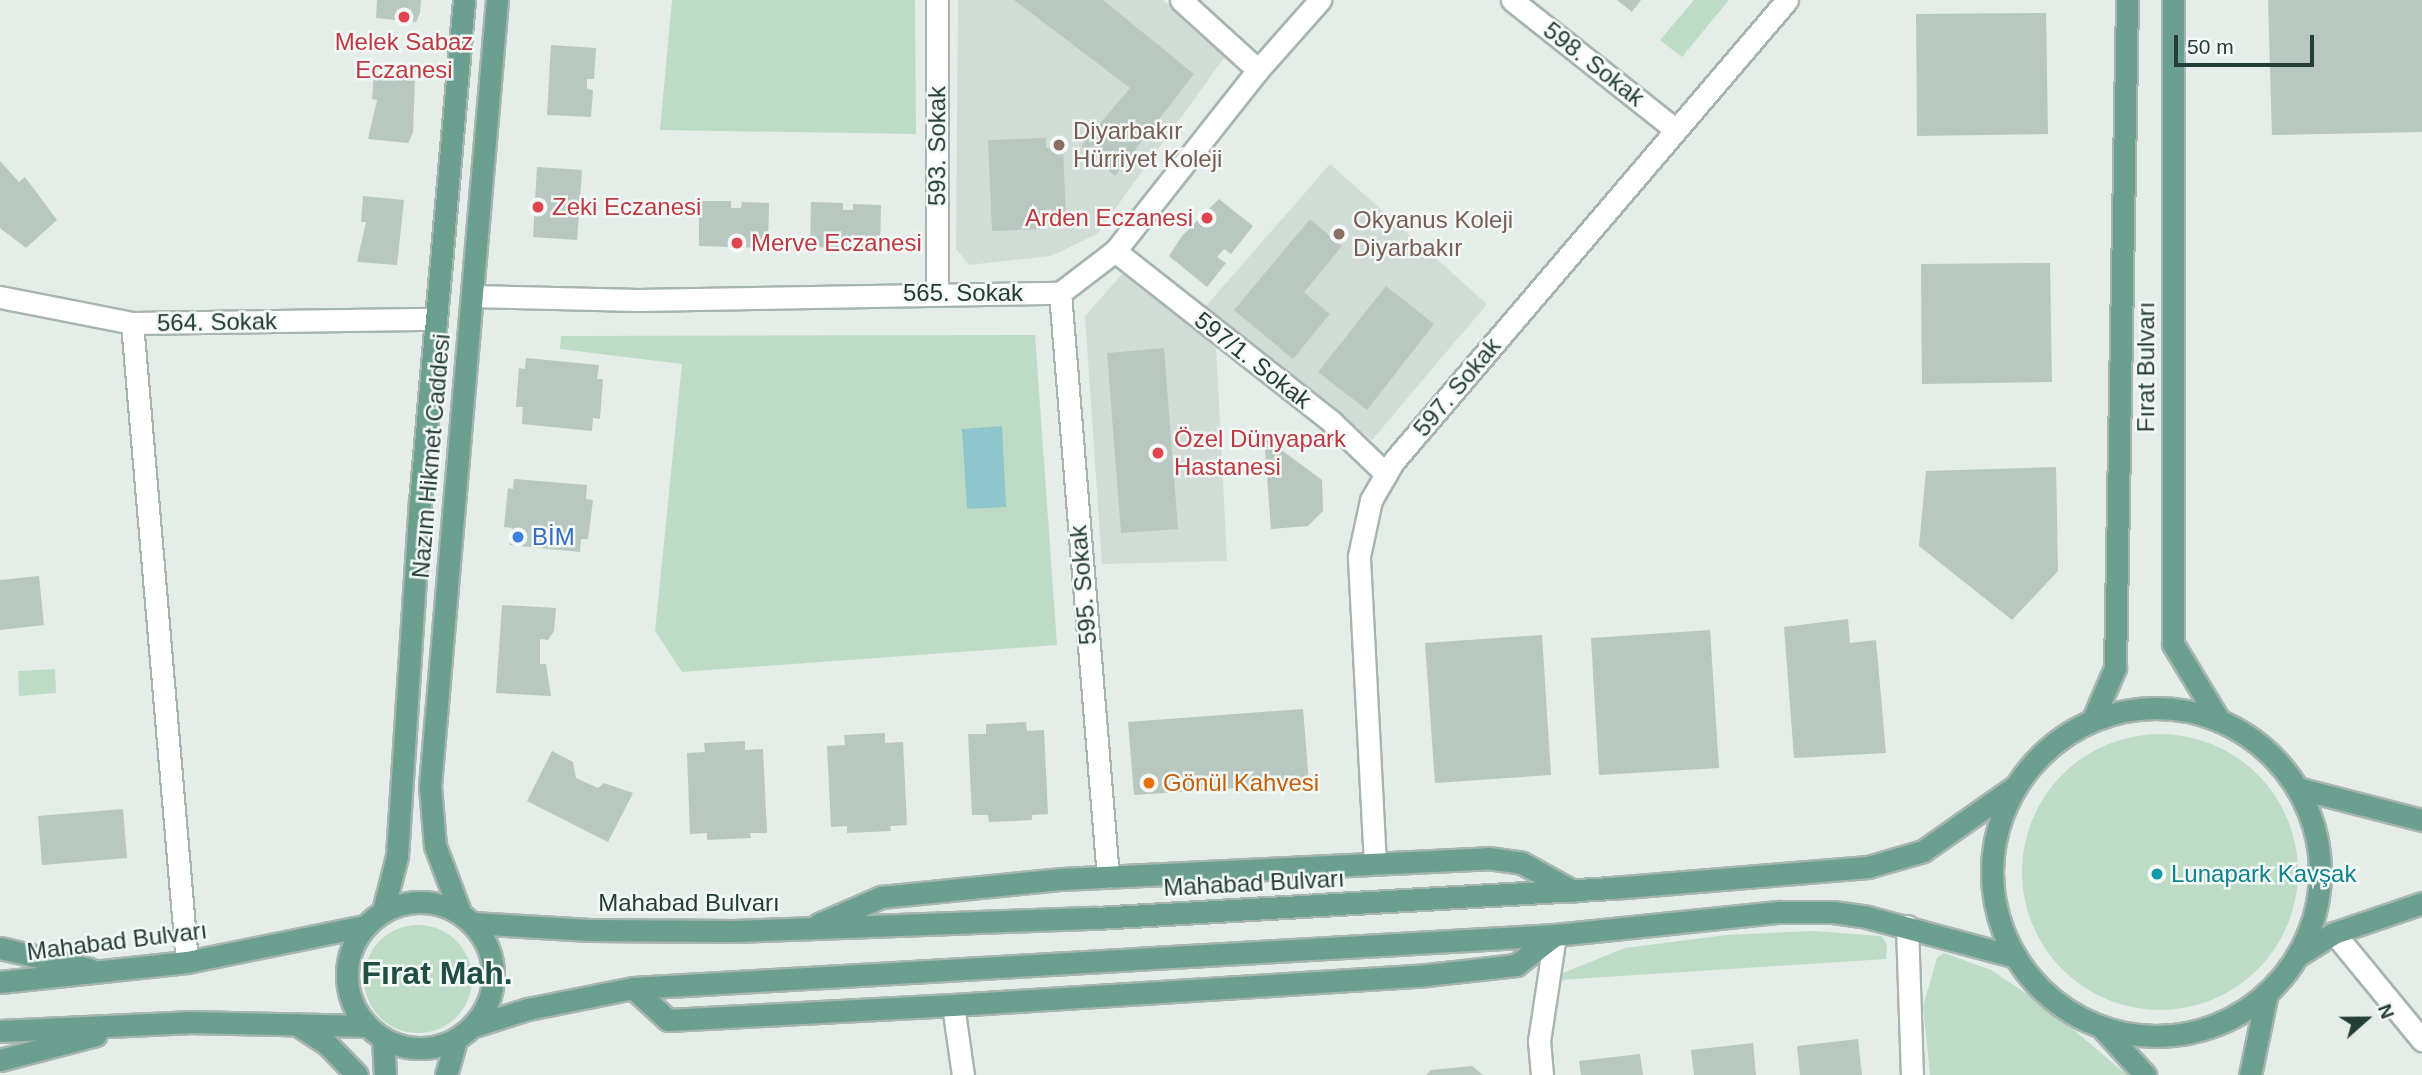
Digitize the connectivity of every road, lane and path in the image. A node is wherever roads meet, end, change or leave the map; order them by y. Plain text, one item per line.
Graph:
1 (464, 0) edge
2 (497, 0) edge
3 (937, 0) edge
4 (1181, 0) edge
5 (1320, 0) edge
6 (1512, 0) edge
7 (1787, 0) edge
8 (2127, 0) edge
9 (2173, 0) edge
10 (1258, 70) junction
11 (1675, 129) junction
12 (1115, 251) junction
13 (937, 292) junction
14 (1060, 293) junction
15 (472, 296) junction
16 (0, 297) edge
17 (436, 319) junction
18 (132, 323) junction
19 (1386, 474) junction
20 (2093, 719) junction
21 (2219, 720) junction
22 (2016, 786) junction
23 (2297, 788) junction
24 (2422, 820) edge
25 (1375, 864) junction
26 (1108, 877) junction
27 (1573, 891) junction
28 (2422, 903) edge
29 (383, 911) junction
30 (466, 918) junction
31 (365, 926) junction
32 (1907, 926) junction
33 (809, 928) junction
34 (2334, 933) junction
35 (1555, 935) junction
36 (0, 948) edge
37 (2297, 956) junction
38 (2015, 957) junction
39 (187, 962) junction
40 (109, 974) junction
41 (0, 982) edge
42 (633, 988) junction
43 (2267, 993) junction
44 (953, 1005) junction
45 (142, 1024) junction
46 (296, 1024) junction
47 (474, 1026) junction
48 (2100, 1027) junction
49 (0, 1031) edge
50 (375, 1032) junction
51 (456, 1040) junction
52 (2422, 1040) edge
53 (0, 1060) edge
54 (357, 1075) edge
55 (385, 1075) edge
56 (446, 1075) edge
57 (963, 1075) edge
58 (1542, 1075) edge
59 (1912, 1075) edge
60 (2145, 1075) edge
61 (2250, 1075) edge

1 - 17 main road, Nazım Hikmet Caddesi
2 - 15 main road, Nazım Hikmet Caddesi
3 - 13 street, 593. Sokak
4 - 10 street
5 - 10 street
6 - 11 street, 598. Sokak
7 - 11 street, 597. Sokak
8 - 20 main road, Fırat Bulvarı
9 - 21 main road, Fırat Bulvarı
10 - 12 street
11 - 19 street, 597. Sokak
12 - 14 street
12 - 19 street, 597/1. Sokak
13 - 14 street, 565. Sokak
13 - 15 street, 565. Sokak
14 - 26 street, 595. Sokak
15 - 30 main road, Nazım Hikmet Caddesi
16 - 18 street, 564. Sokak
17 - 18 street, 564. Sokak
17 - 29 main road, Nazım Hikmet Caddesi
18 - 39 street
19 - 25 street, 597. Sokak
20 - 21 main road
20 - 22 main road
21 - 23 main road
22 - 27 main road, Mahabad Bulvarı
22 - 38 main road
23 - 24 main road
23 - 37 main road
25 - 26 main road
25 - 27 main road
26 - 33 main road
27 - 33 main road, Mahabad Bulvarı
28 - 34 main road
29 - 30 main road
29 - 31 main road
30 - 33 main road, Mahabad Bulvarı
30 - 47 main road
31 - 39 main road, Mahabad Bulvarı
31 - 50 main road
32 - 35 main road
32 - 38 main road
32 - 59 street
34 - 37 main road
34 - 52 street
35 - 42 main road
35 - 44 main road
35 - 58 street
36 - 40 main road
37 - 43 main road
38 - 48 main road
39 - 40 main road, Mahabad Bulvarı
40 - 41 main road, Mahabad Bulvarı
42 - 44 main road
42 - 47 main road
43 - 48 main road
43 - 61 main road
44 - 57 street
45 - 46 main road
45 - 49 main road
45 - 53 main road
46 - 50 main road
46 - 54 main road
47 - 51 main road
48 - 60 main road
50 - 51 main road
50 - 55 main road
51 - 56 main road

